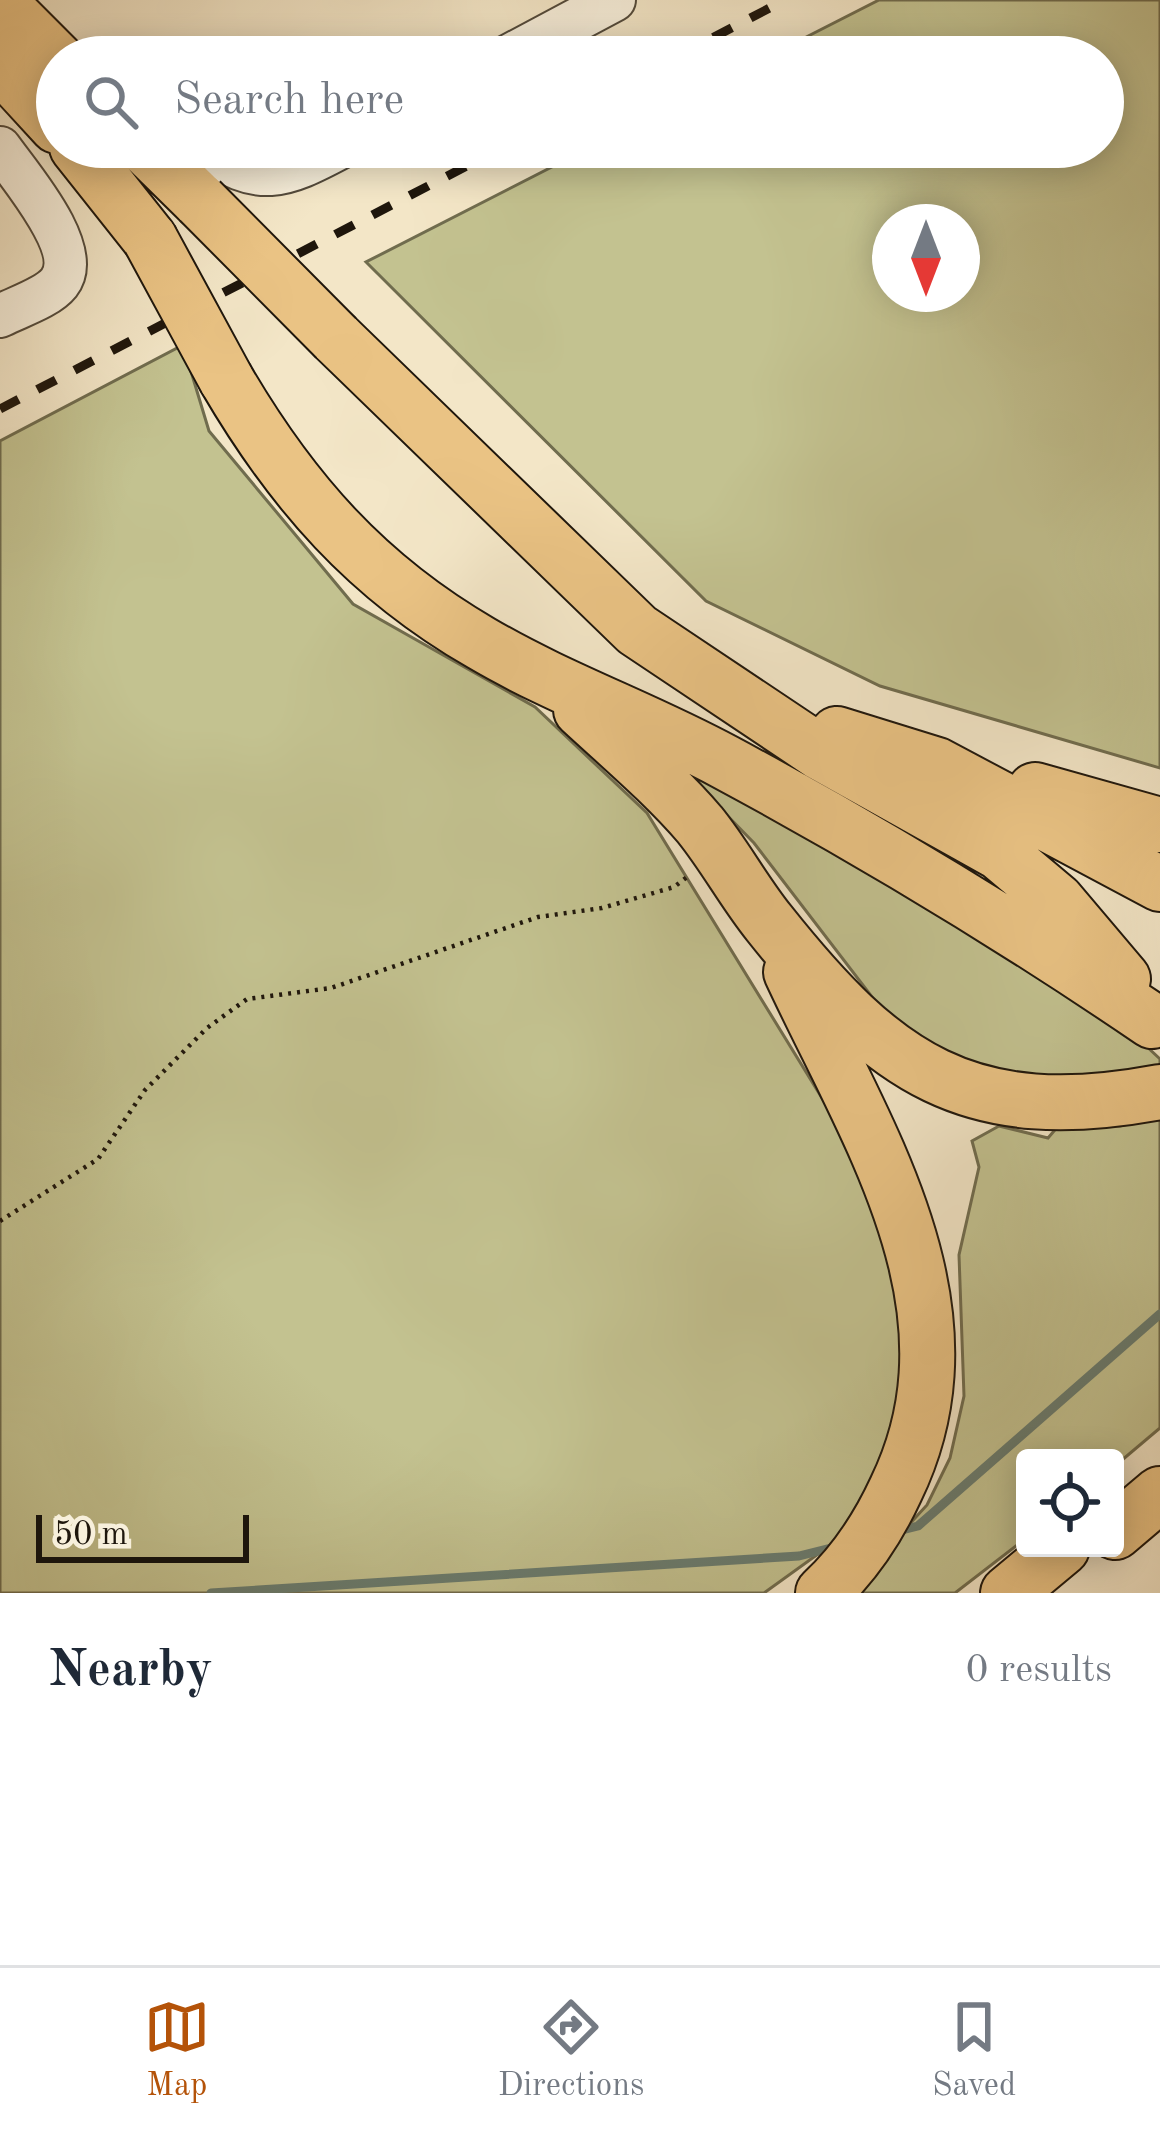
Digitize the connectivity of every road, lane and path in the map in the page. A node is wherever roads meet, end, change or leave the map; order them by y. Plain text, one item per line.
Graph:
1 (603, 2) edge
2 (0, 3) edge
3 (544, 36) edge
4 (36, 50) edge
5 (0, 148) edge
6 (93, 168) edge
7 (166, 168) edge
8 (230, 168) edge
9 (303, 168) edge
10 (0, 316) edge
11 (544, 676) junction
12 (746, 702) junction
13 (937, 765) junction
14 (1160, 824) edge
15 (720, 851) junction
16 (1160, 884) edge
17 (767, 921) junction
18 (1156, 1025) edge
19 (1160, 1092) edge
20 (0, 1221) edge
21 (1160, 1466) edge
22 (1160, 1494) edge
23 (1124, 1496) edge
24 (1124, 1524) edge
25 (1051, 1557) edge
26 (1086, 1557) edge
27 (823, 1593) edge
28 (1008, 1593) edge
29 (1044, 1593) edge

1 - 3 street
2 - 4 main road
5 - 10 street
6 - 11 main road, bridge
7 - 12 main road, bridge
8 - 9 street
11 - 15 main road
11 - 18 main road
12 - 13 main road
12 - 18 main road
13 - 14 main road
13 - 16 main road
15 - 17 main road
15 - 20 path
17 - 19 main road
17 - 27 main road
21 - 23 main road
22 - 24 main road
25 - 28 main road
26 - 29 main road

